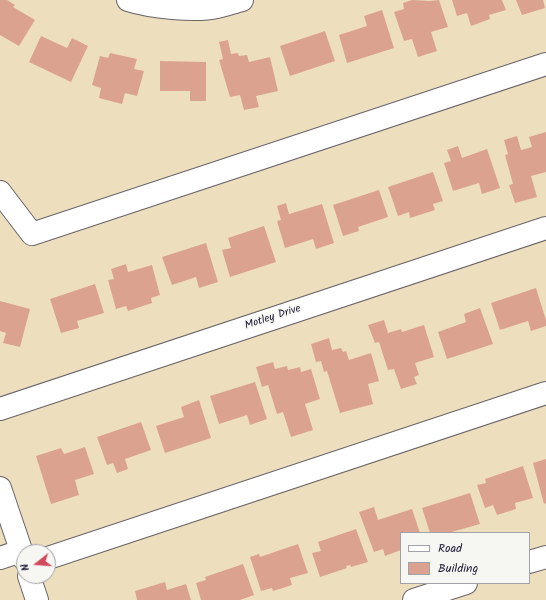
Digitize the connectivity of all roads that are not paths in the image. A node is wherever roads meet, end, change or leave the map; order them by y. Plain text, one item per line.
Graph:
1 (128, 0) edge
2 (242, 0) edge
3 (546, 64) edge
4 (0, 192) edge
5 (546, 228) edge
6 (546, 393) edge
7 (0, 409) edge
8 (0, 488) edge
9 (19, 544) edge
10 (56, 555) edge
11 (16, 556) edge
12 (546, 557) edge
13 (0, 558) edge
14 (530, 562) edge
15 (32, 584) edge
16 (463, 584) edge
17 (37, 600) edge
18 (414, 600) edge

1 - 2 street
3 - 4 street
5 - 7 street, Motley Drive
6 - 10 street
8 - 9 street
11 - 13 street
12 - 14 street
15 - 17 street
16 - 18 street

